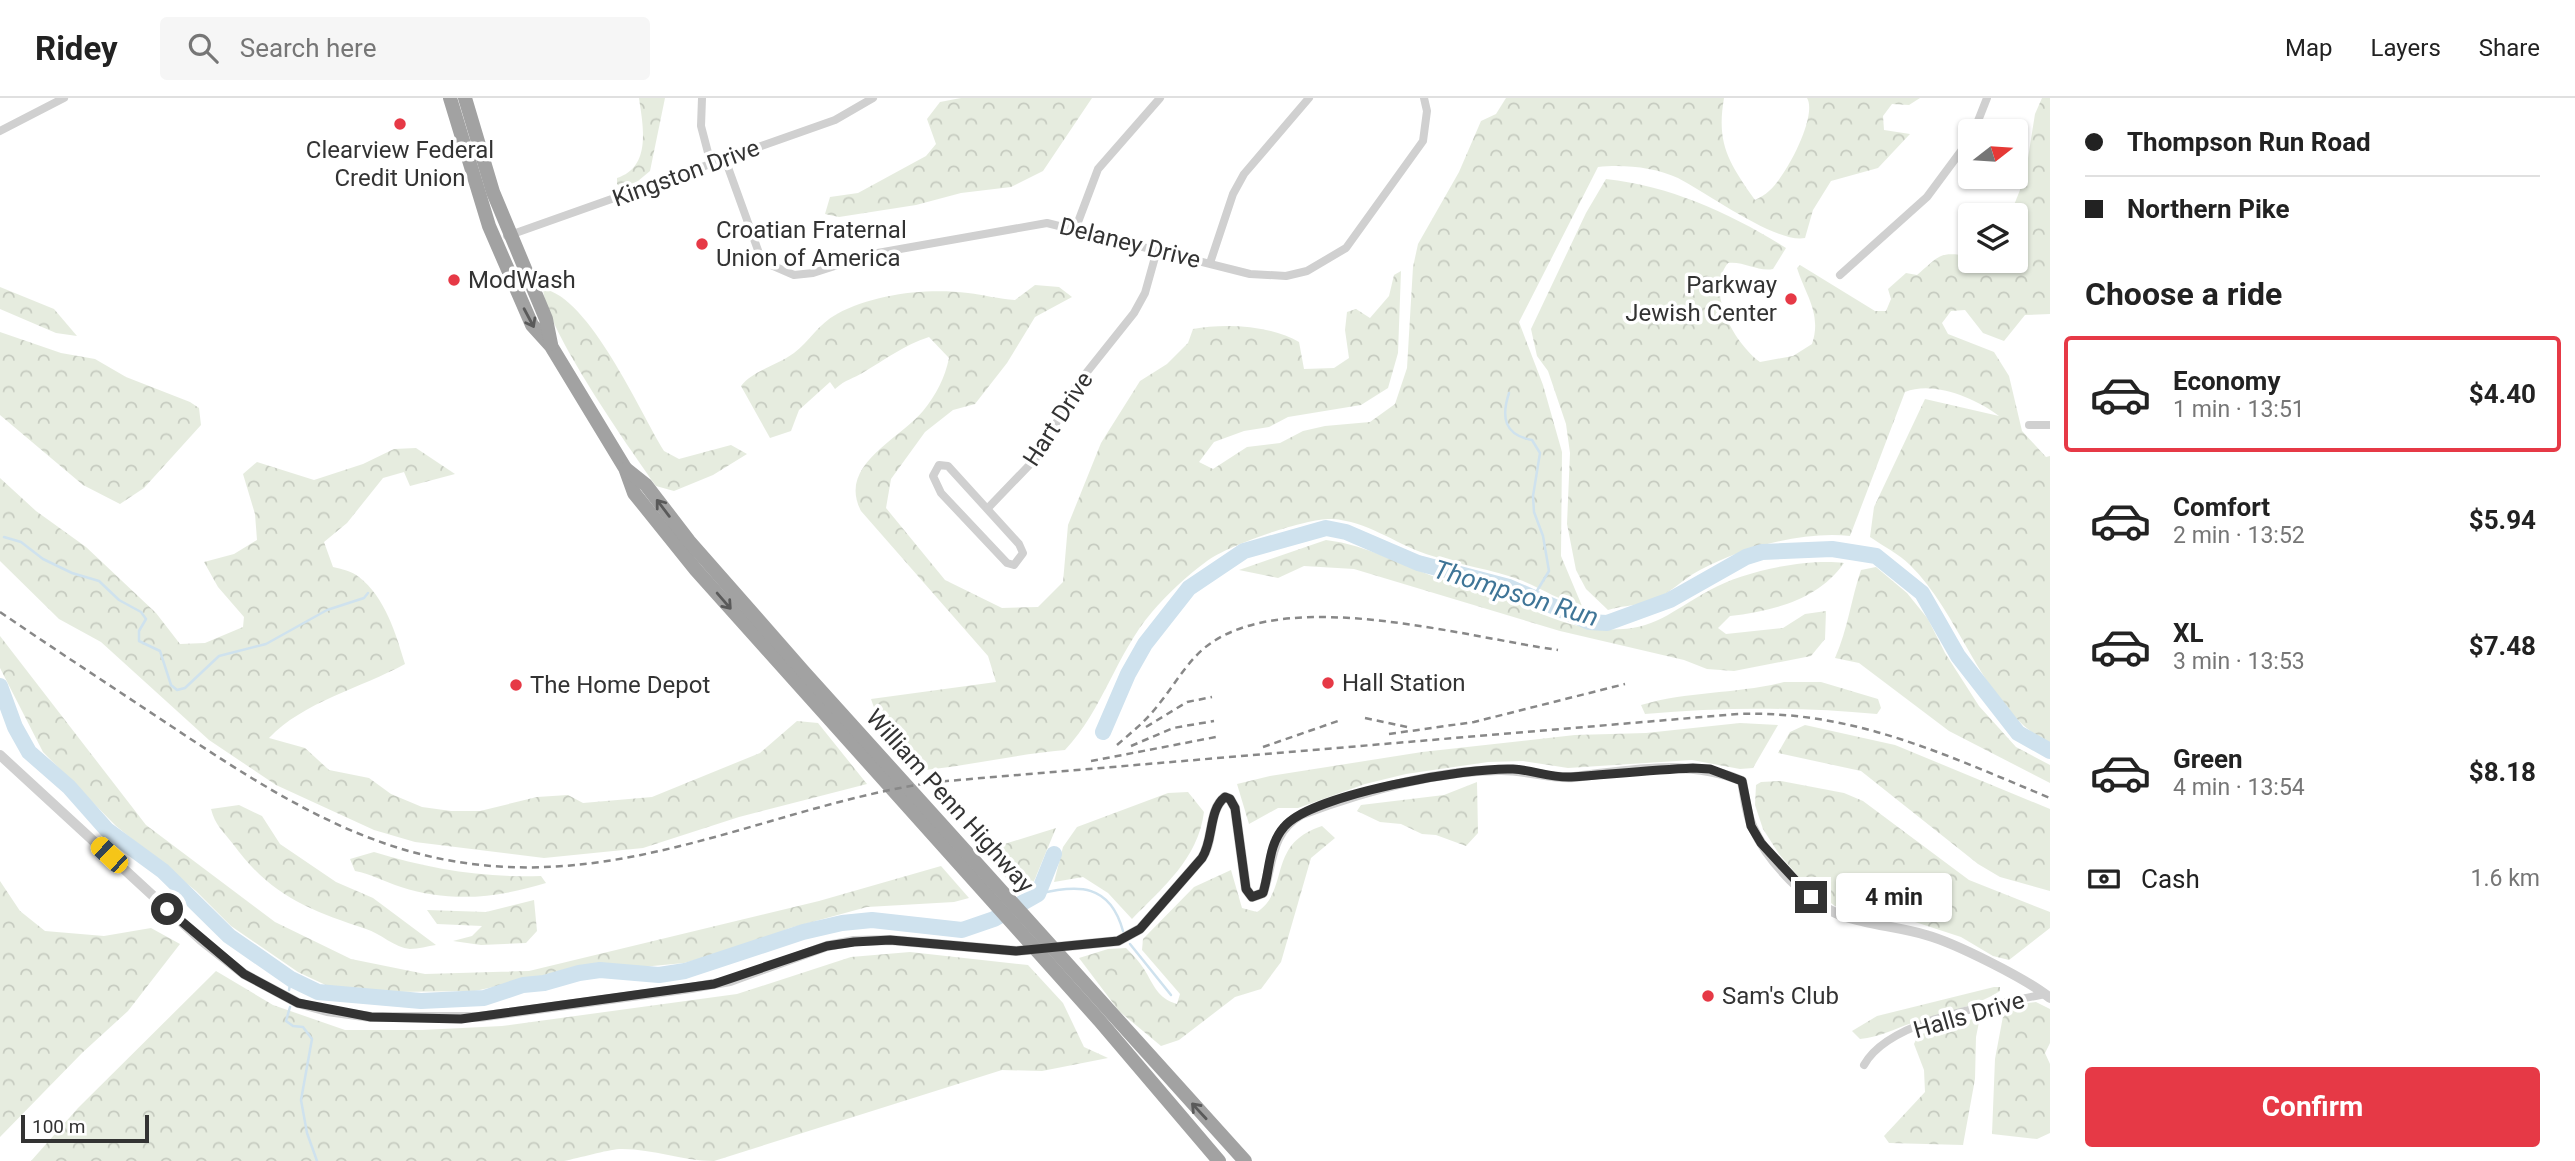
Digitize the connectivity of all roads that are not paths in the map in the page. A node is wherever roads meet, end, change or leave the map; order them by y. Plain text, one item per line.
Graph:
1 (64, 98) edge
2 (450, 98) edge
3 (465, 98) edge
4 (702, 98) edge
5 (873, 98) edge
6 (1160, 98) edge
7 (1309, 98) edge
8 (1424, 98) edge
9 (1987, 98) edge
10 (1979, 119) edge
11 (0, 131) edge
12 (1958, 155) edge
13 (725, 159) junction
14 (711, 164) junction
15 (1075, 230) junction
16 (509, 236) junction
17 (495, 240) junction
18 (1157, 250) junction
19 (1210, 263) junction
20 (1840, 275) dead end
21 (551, 346) junction
22 (2029, 425) dead end
23 (2050, 425) edge
24 (988, 508) junction
25 (0, 755) edge
26 (2047, 996) edge
27 (1123, 1039) junction
28 (1864, 1065) dead end
29 (1219, 1161) edge
30 (1245, 1161) edge

1 - 11 street
2 - 17 highway, William Penn Highway
3 - 16 highway, William Penn Highway
4 - 14 street
5 - 13 street, Kingston Drive
6 - 15 street
7 - 19 street
8 - 19 street, Delaney Drive
9 - 10 street
12 - 20 street
13 - 14 street, Kingston Drive
13 - 15 street, Delaney Drive
14 - 16 street, Kingston Drive
15 - 18 street, Delaney Drive
16 - 17 street, Kingston Drive
16 - 21 highway, William Penn Highway
17 -> 21 highway, William Penn Highway
18 - 19 street, Delaney Drive
18 - 24 street, Hart Drive
21 - 27 highway, William Penn Highway
22 - 23 street
24 - 24 street
25 - 26 street
26 - 28 street, Halls Drive
27 - 29 highway, William Penn Highway
30 -> 27 highway, William Penn Highway

